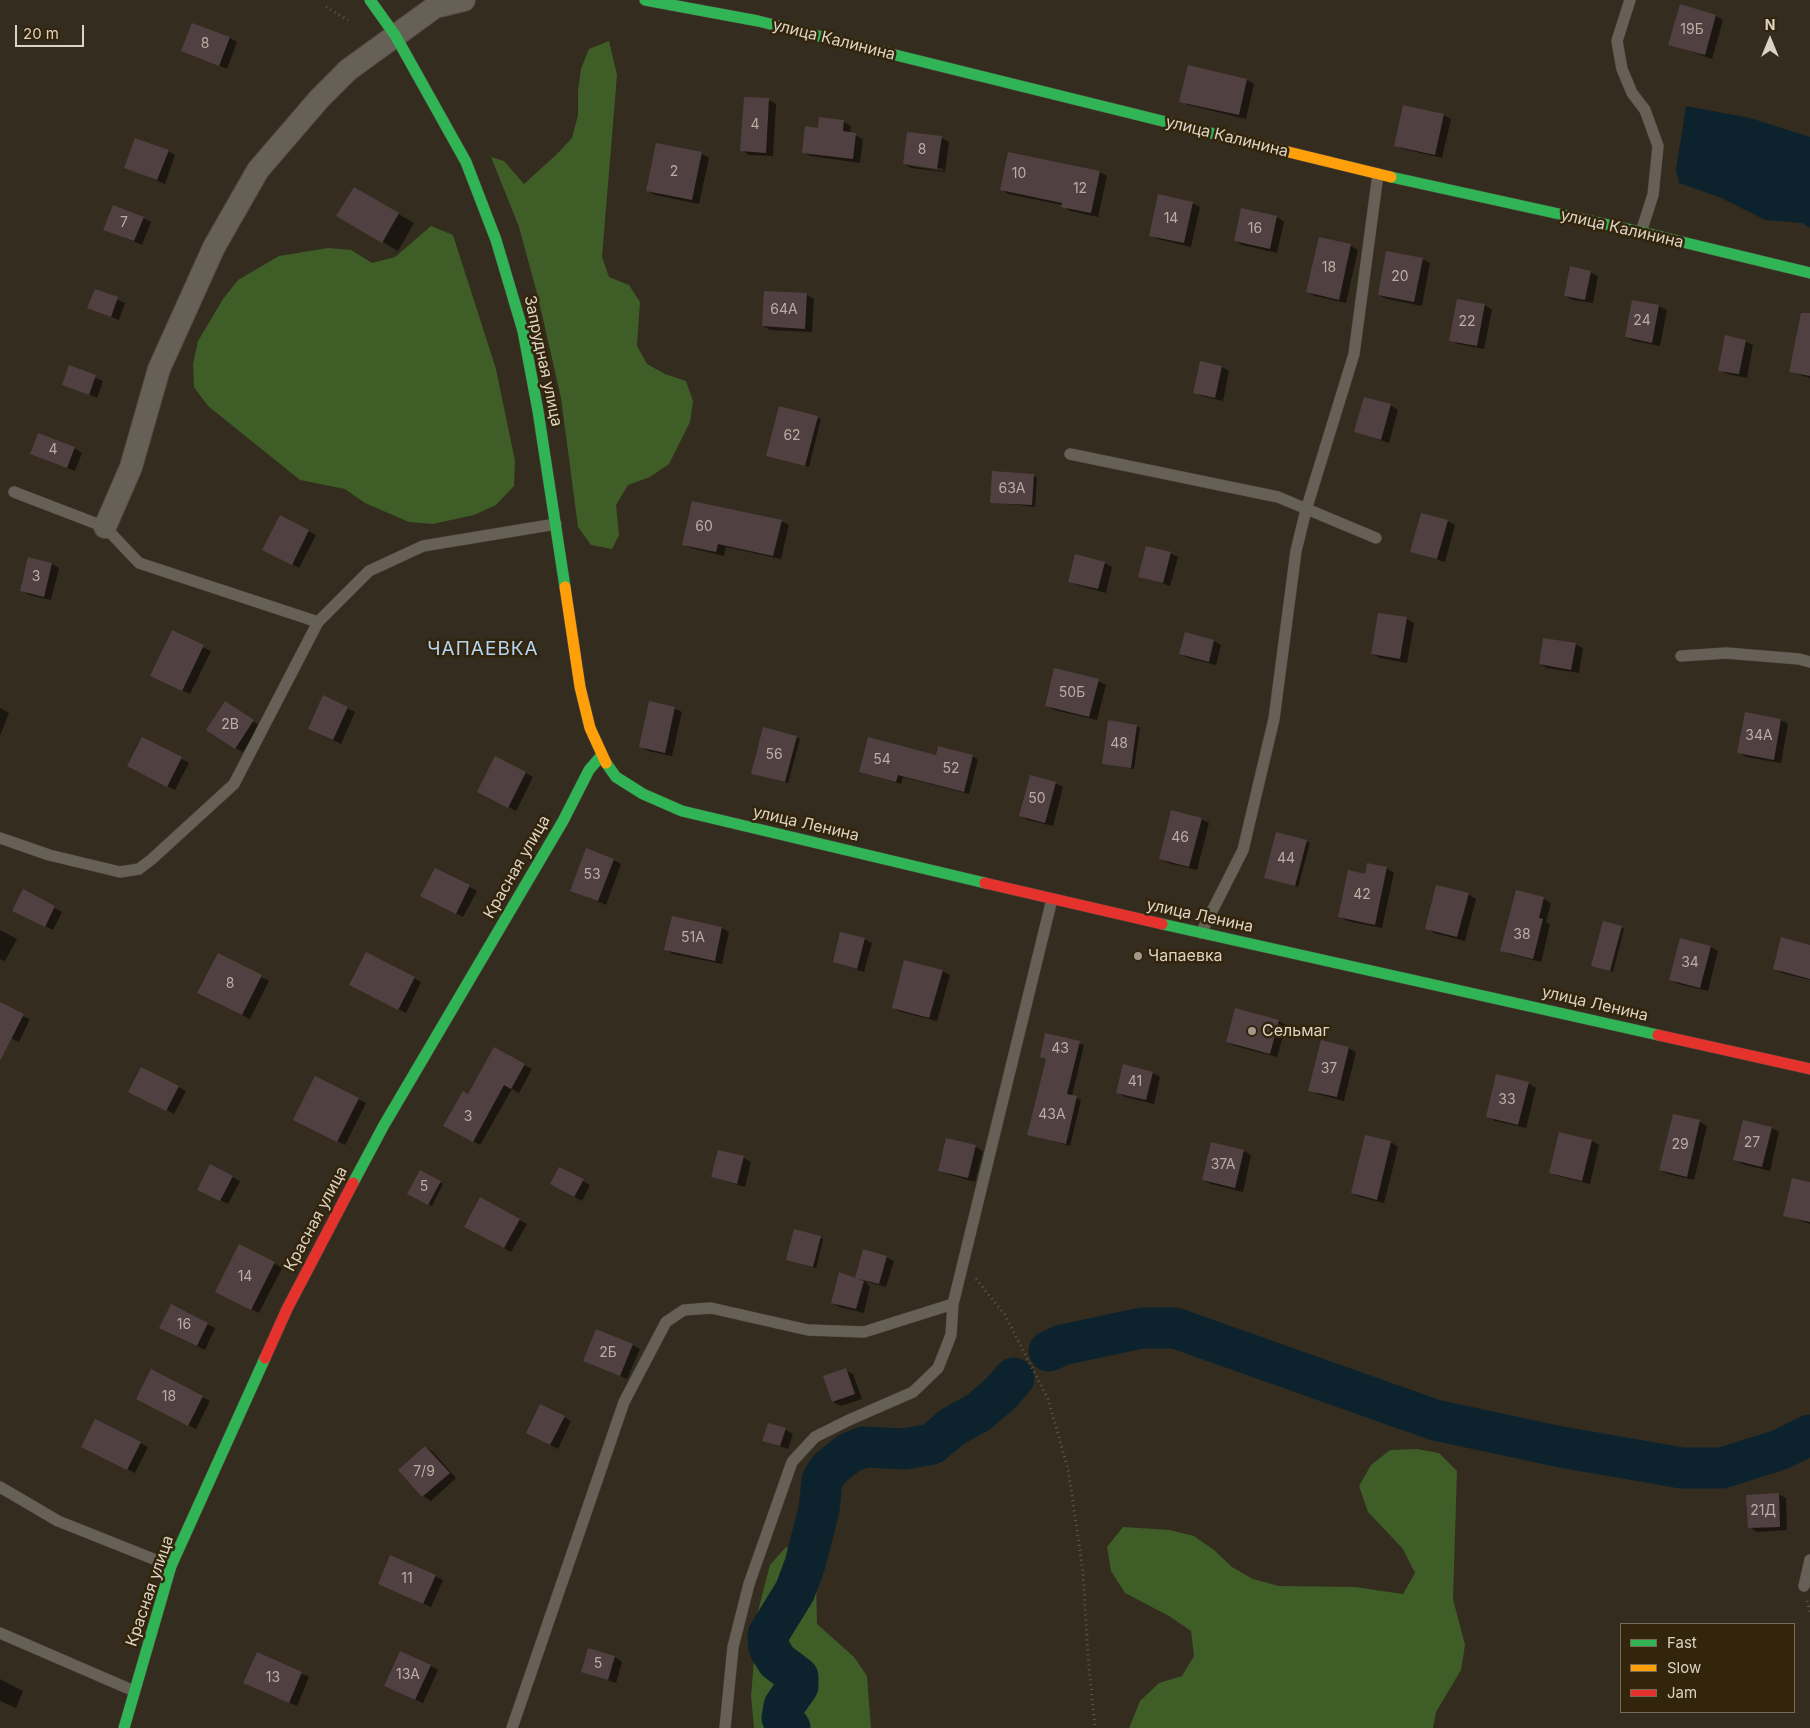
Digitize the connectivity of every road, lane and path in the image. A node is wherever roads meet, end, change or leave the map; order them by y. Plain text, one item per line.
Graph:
1 (370, 0) edge
2 (464, 0) edge
3 (645, 0) edge
4 (1630, 0) edge
5 (326, 6) dead end
6 (348, 20) dead end
7 (395, 35) junction
8 (1378, 174) junction
9 (1641, 232) junction
10 (1810, 273) edge
11 (1070, 454) dead end
12 (14, 492) dead end
13 (1306, 510) junction
14 (556, 524) junction
15 (105, 526) junction
16 (1376, 538) dead end
17 (318, 622) junction
18 (1681, 656) dead end
19 (1810, 662) edge
20 (601, 756) junction
21 (0, 838) edge
22 (1052, 899) junction
23 (1201, 933) junction
24 (1810, 1069) edge
25 (964, 1263) junction
26 (953, 1304) junction
27 (0, 1487) edge
28 (1810, 1560) edge
29 (171, 1566) junction
30 (1804, 1586) dead end
31 (0, 1633) edge
32 (134, 1691) junction
33 (124, 1728) edge
34 (512, 1728) edge
35 (725, 1728) edge
36 (1095, 1728) edge

1 - 7 street, Запрудная улица
2 - 7 street
3 - 8 street, улица Калинина
4 - 9 lane
5 - 6 path
7 - 14 street, Запрудная улица
7 - 15 street
8 - 9 street, улица Калинина
8 - 13 lane
9 - 10 street, улица Калинина
11 - 13 lane
12 - 15 lane
13 - 16 lane
13 - 23 lane
14 - 17 lane
14 - 20 street, Запрудная улица
15 - 17 lane
17 - 21 lane
18 - 19 lane
20 - 22 street, улица Ленина
20 - 29 street, Красная улица
22 - 23 street, улица Ленина
22 - 25 lane
23 - 24 street, улица Ленина
25 - 26 lane
25 - 36 path
26 - 34 lane
26 - 35 lane
27 - 29 lane
28 - 30 lane
29 - 32 street, Красная улица
31 - 32 lane
32 - 33 street, Красная улица

